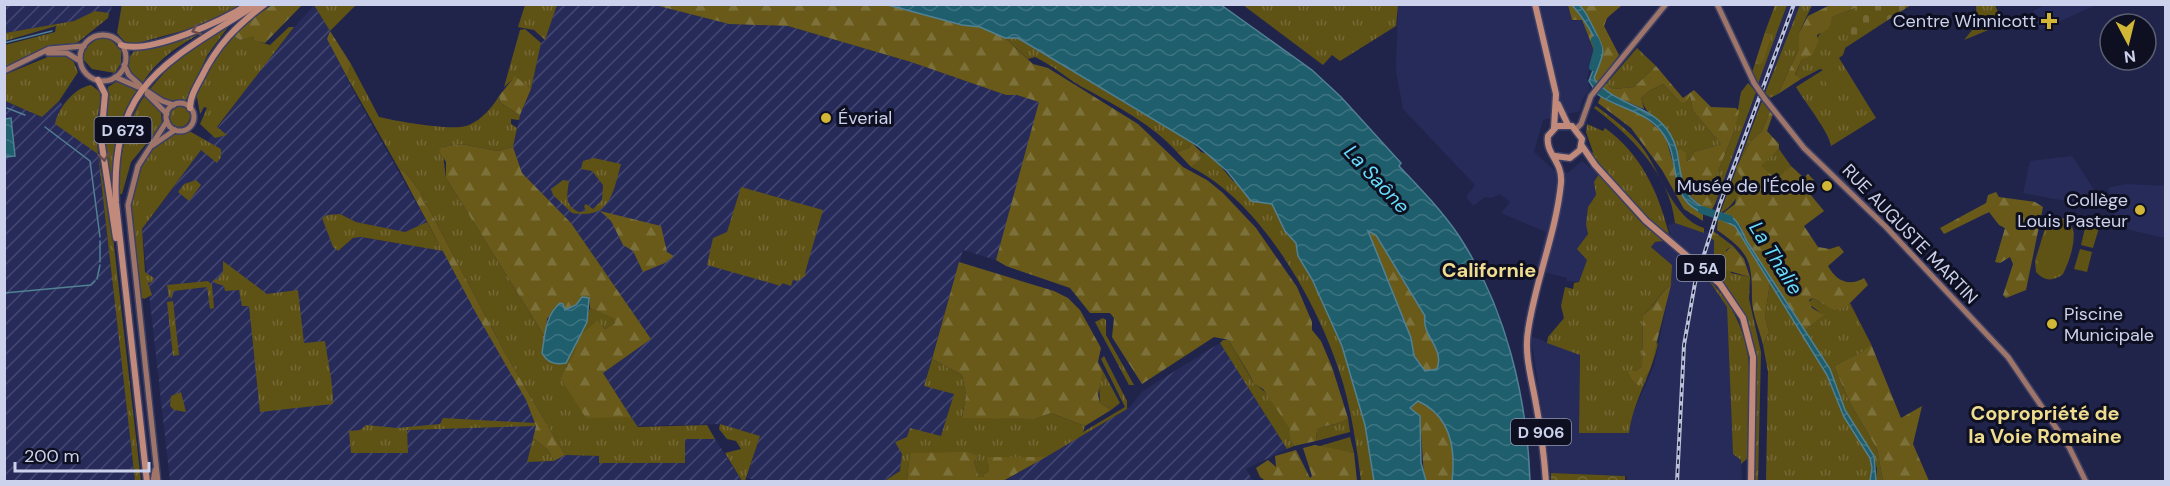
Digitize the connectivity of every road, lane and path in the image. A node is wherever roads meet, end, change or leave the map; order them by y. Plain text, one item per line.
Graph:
1 (249, 4) edge
2 (257, 4) edge
3 (265, 4) edge
4 (1535, 4) edge
5 (1666, 4) edge
6 (1717, 4) edge
7 (121, 45) junction
8 (84, 46) junction
9 (37, 55) junction
10 (80, 61) junction
11 (124, 65) junction
12 (4, 71) edge
13 (115, 77) junction
14 (98, 80) junction
15 (1557, 102) junction
16 (174, 105) junction
17 (190, 108) junction
18 (167, 118) junction
19 (1568, 125) junction
20 (1554, 128) junction
21 (1576, 129) junction
22 (176, 130) junction
23 (1582, 145) junction
24 (147, 150) junction
25 (1555, 156) junction
26 (1571, 158) junction
27 (1594, 165) junction
28 (1562, 174) junction
29 (126, 294) junction
30 (155, 469) junction
31 (145, 482) edge
32 (153, 482) edge
33 (158, 482) edge
34 (1546, 482) edge
35 (1751, 482) edge
36 (2086, 482) edge

1 -> 7 main road
2 - 29 main road, D 673
3 - 17 main road
4 - 15 main road
5 - 21 main road
6 - 36 main road, RUE AUGUSTE MARTIN, bridge
7 - 8 main road
7 - 11 main road
8 - 9 main road
8 - 10 main road
9 - 10 main road
9 - 12 main road
10 - 14 main road
11 - 13 main road
11 - 13 main road
13 - 14 main road
14 -> 29 main road
15 - 19 main road
15 - 20 main road
16 - 17 main road
16 - 18 main road
16 - 18 main road
17 - 22 main road
18 - 22 main road
18 - 24 main road
19 - 20 main road
19 - 21 main road
20 - 25 main road
21 - 23 main road
22 - 24 main road
23 - 26 main road
23 - 27 main road, D 5A
24 - 30 main road
25 - 26 main road
25 - 28 main road, D 906
26 - 27 main road, D 5A
26 - 28 main road, D 906
27 - 35 main road, D 5A
28 - 34 main road, D 906
29 - 31 main road, D 673
30 - 32 main road
30 - 33 main road

